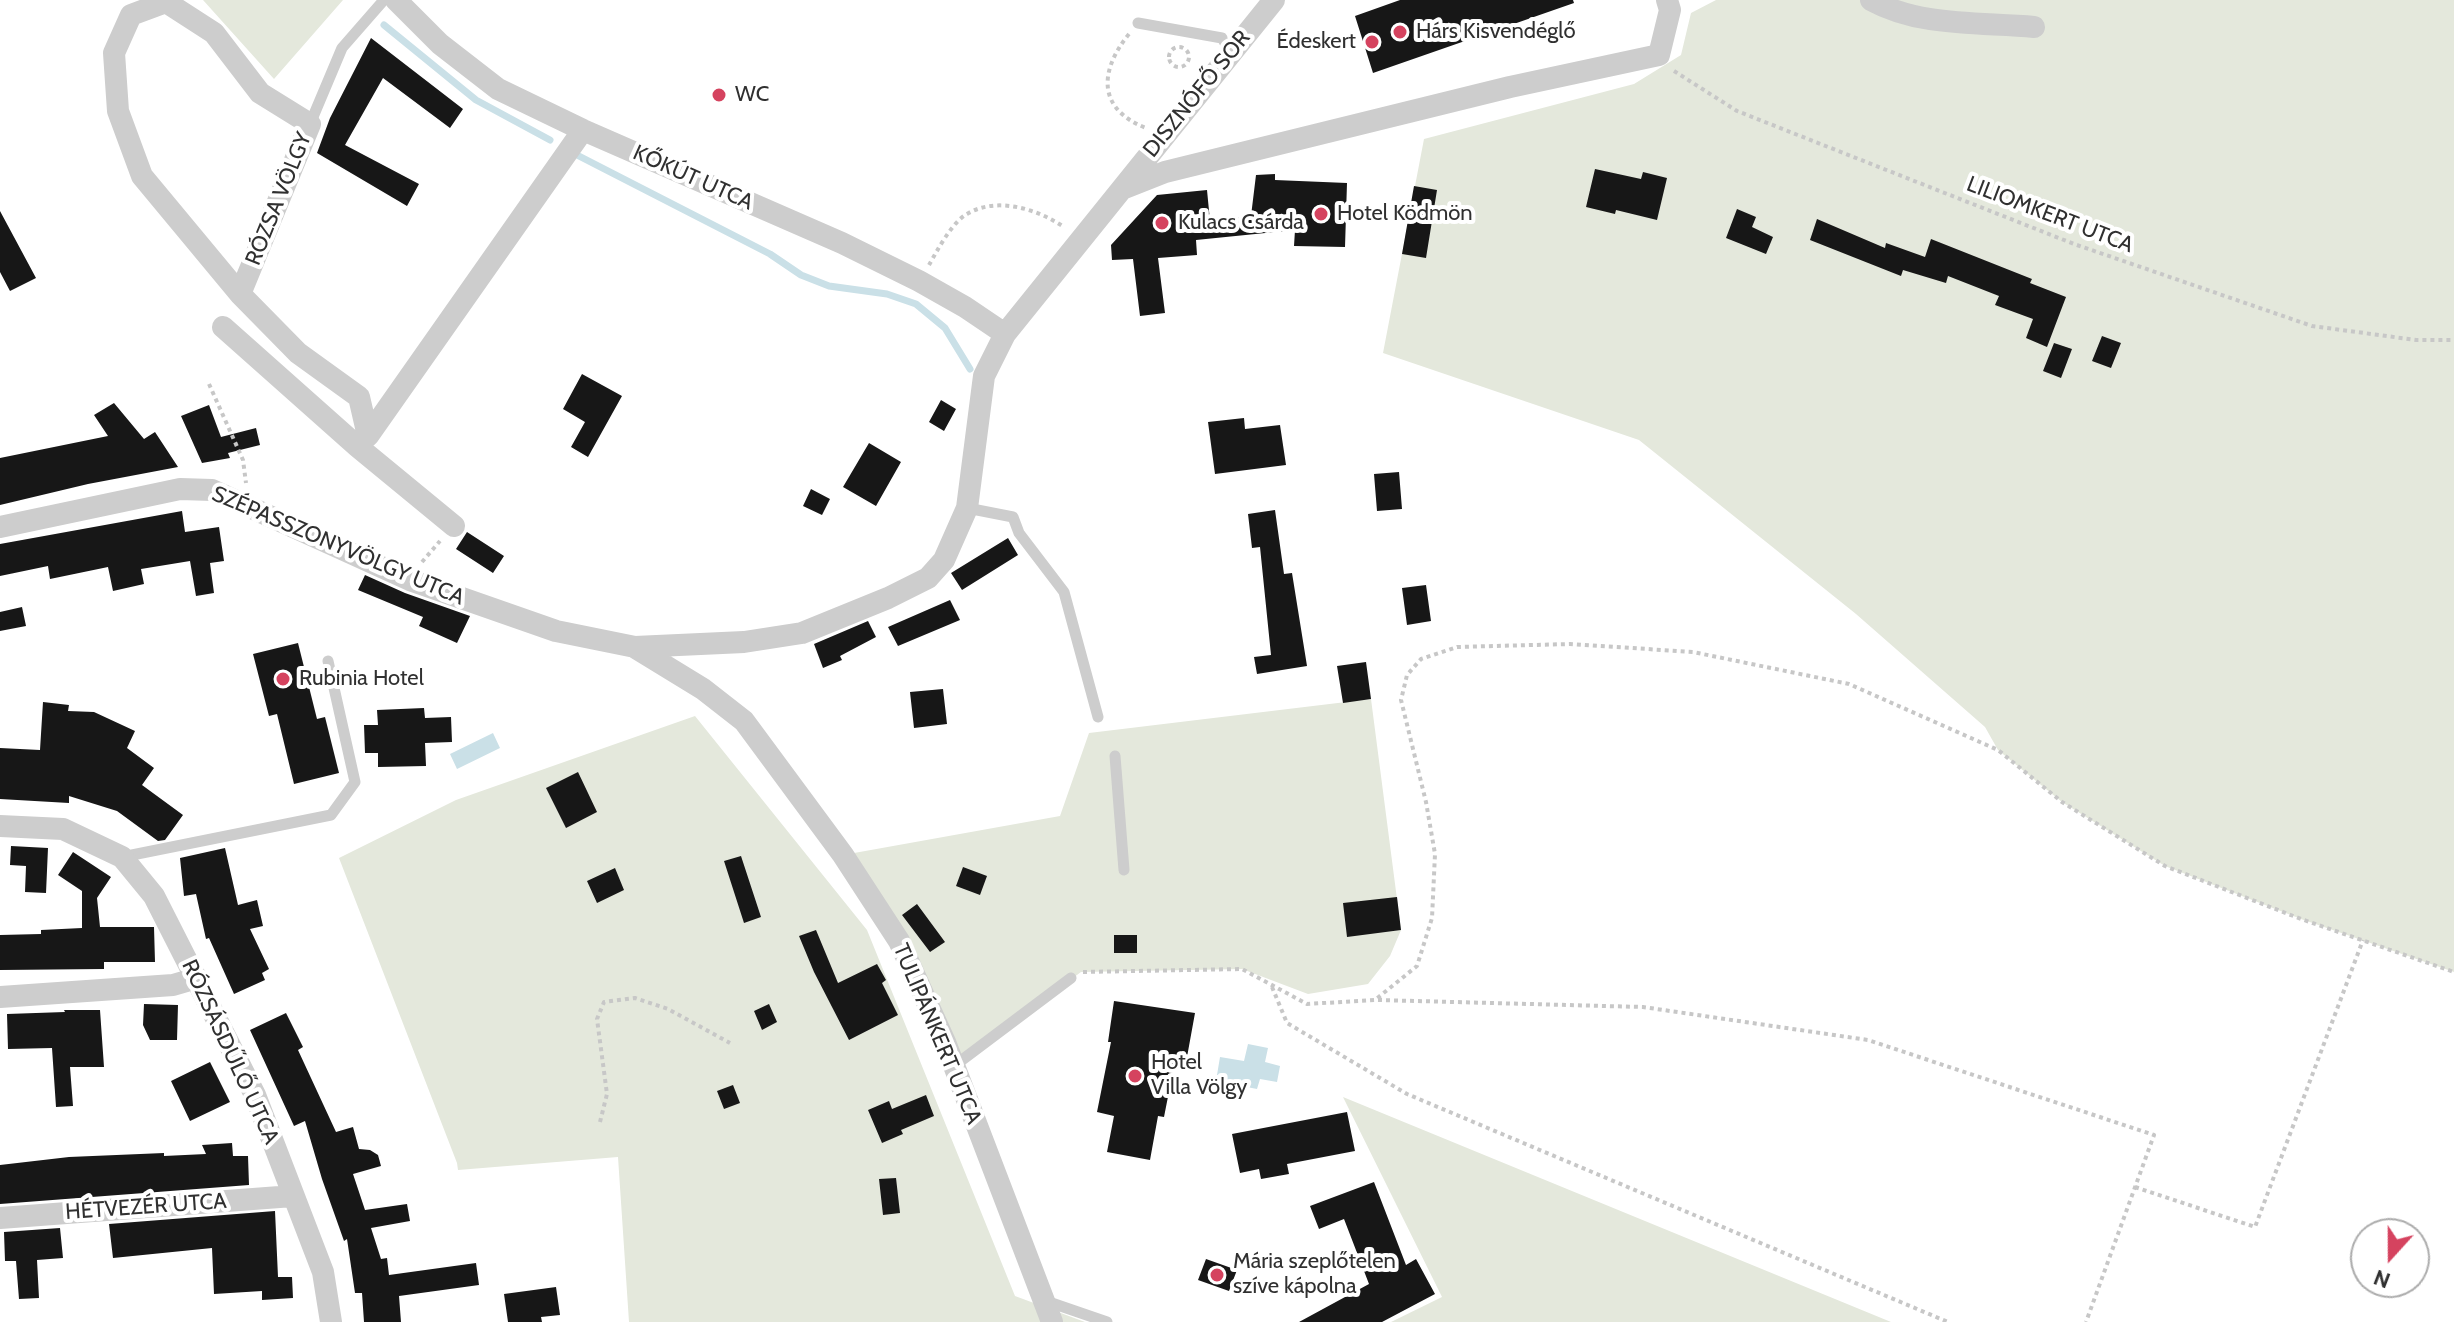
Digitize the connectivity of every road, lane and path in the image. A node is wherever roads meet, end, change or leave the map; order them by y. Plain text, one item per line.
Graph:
1 (384, 0) edge
2 (396, 0) edge
3 (1274, 0) edge
4 (1667, 0) edge
5 (1871, 0) edge
6 (1138, 23) joint
7 (2034, 27) dead end
8 (1231, 53) junction
9 (1659, 55) junction
10 (1189, 57) joint
11 (310, 124) junction
12 (583, 130) junction
13 (1152, 130) dead end
14 (1121, 189) junction
15 (1080, 239) junction
16 (919, 281) junction
17 (240, 294) junction
18 (223, 327) dead end
19 (1005, 334) junction
20 (2454, 340) edge
21 (209, 384) dead end
22 (363, 441) junction
23 (247, 490) dead end
24 (967, 508) junction
25 (454, 526) joint
26 (0, 527) edge
27 (419, 566) dead end
28 (635, 647) junction
29 (328, 661) dead end
30 (1098, 717) dead end
31 (1115, 756) dead end
32 (0, 826) edge
33 (122, 857) junction
34 (1124, 870) dead end
35 (2363, 940) junction
36 (2454, 972) edge
37 (197, 978) junction
38 (1071, 978) joint
39 (1271, 985) junction
40 (0, 997) edge
41 (1375, 1000) junction
42 (730, 1043) dead end
43 (954, 1066) junction
44 (600, 1122) dead end
45 (2135, 1187) junction
46 (293, 1196) junction
47 (0, 1218) edge
48 (1042, 1300) junction
49 (331, 1322) edge
50 (1052, 1322) edge
51 (1107, 1322) edge
52 (1948, 1322) edge
53 (2086, 1322) edge

1 - 11 lane
2 - 12 street, KŐKÚT UTCA
3 - 8 street, DISZNÓFŐ SOR
4 - 9 street
5 - 7 street
6 - 8 lane
6 - 13 path
8 - 14 street, DISZNÓFŐ SOR
9 - 14 street
9 - 20 path, LILIOMKERT UTCA
10 - 10 path
11 - 17 street, RÓZSA VÖLGY
11 - 17 street, RÓZSA VÖLGY
12 - 16 street, KŐKÚT UTCA
12 - 22 street
14 - 15 street, DISZNÓFŐ SOR
15 - 16 path
15 - 19 street, SZÉPASSZONYVÖLGY UTCA
16 - 19 street, KŐKÚT UTCA
17 - 22 street, RÓZSA VÖLGY
18 - 22 street
19 - 24 street, SZÉPASSZONYVÖLGY UTCA
21 - 23 path
22 - 25 street
24 - 28 street, SZÉPASSZONYVÖLGY UTCA
24 - 30 lane
25 - 27 path
26 - 28 street, SZÉPASSZONYVÖLGY UTCA
28 - 43 street, TULIPÁNKERT UTCA
29 - 33 lane
31 - 34 lane
32 - 33 street, RÓZSÁSDŰLŐ UTCA
33 - 37 street, RÓZSÁSDŰLŐ UTCA
35 - 36 path
35 - 41 path
35 - 45 path
37 - 40 street
37 - 46 street, RÓZSÁSDŰLŐ UTCA
38 - 39 path
38 - 43 lane
39 - 41 path
39 - 52 path
41 - 45 path
42 - 44 path
43 - 48 street, TULIPÁNKERT UTCA
45 - 53 path
46 - 47 street, HÉTVEZÉR UTCA
46 - 49 street, RÓZSÁSDŰLŐ UTCA
48 - 50 street, TULIPÁNKERT UTCA
48 - 51 lane

